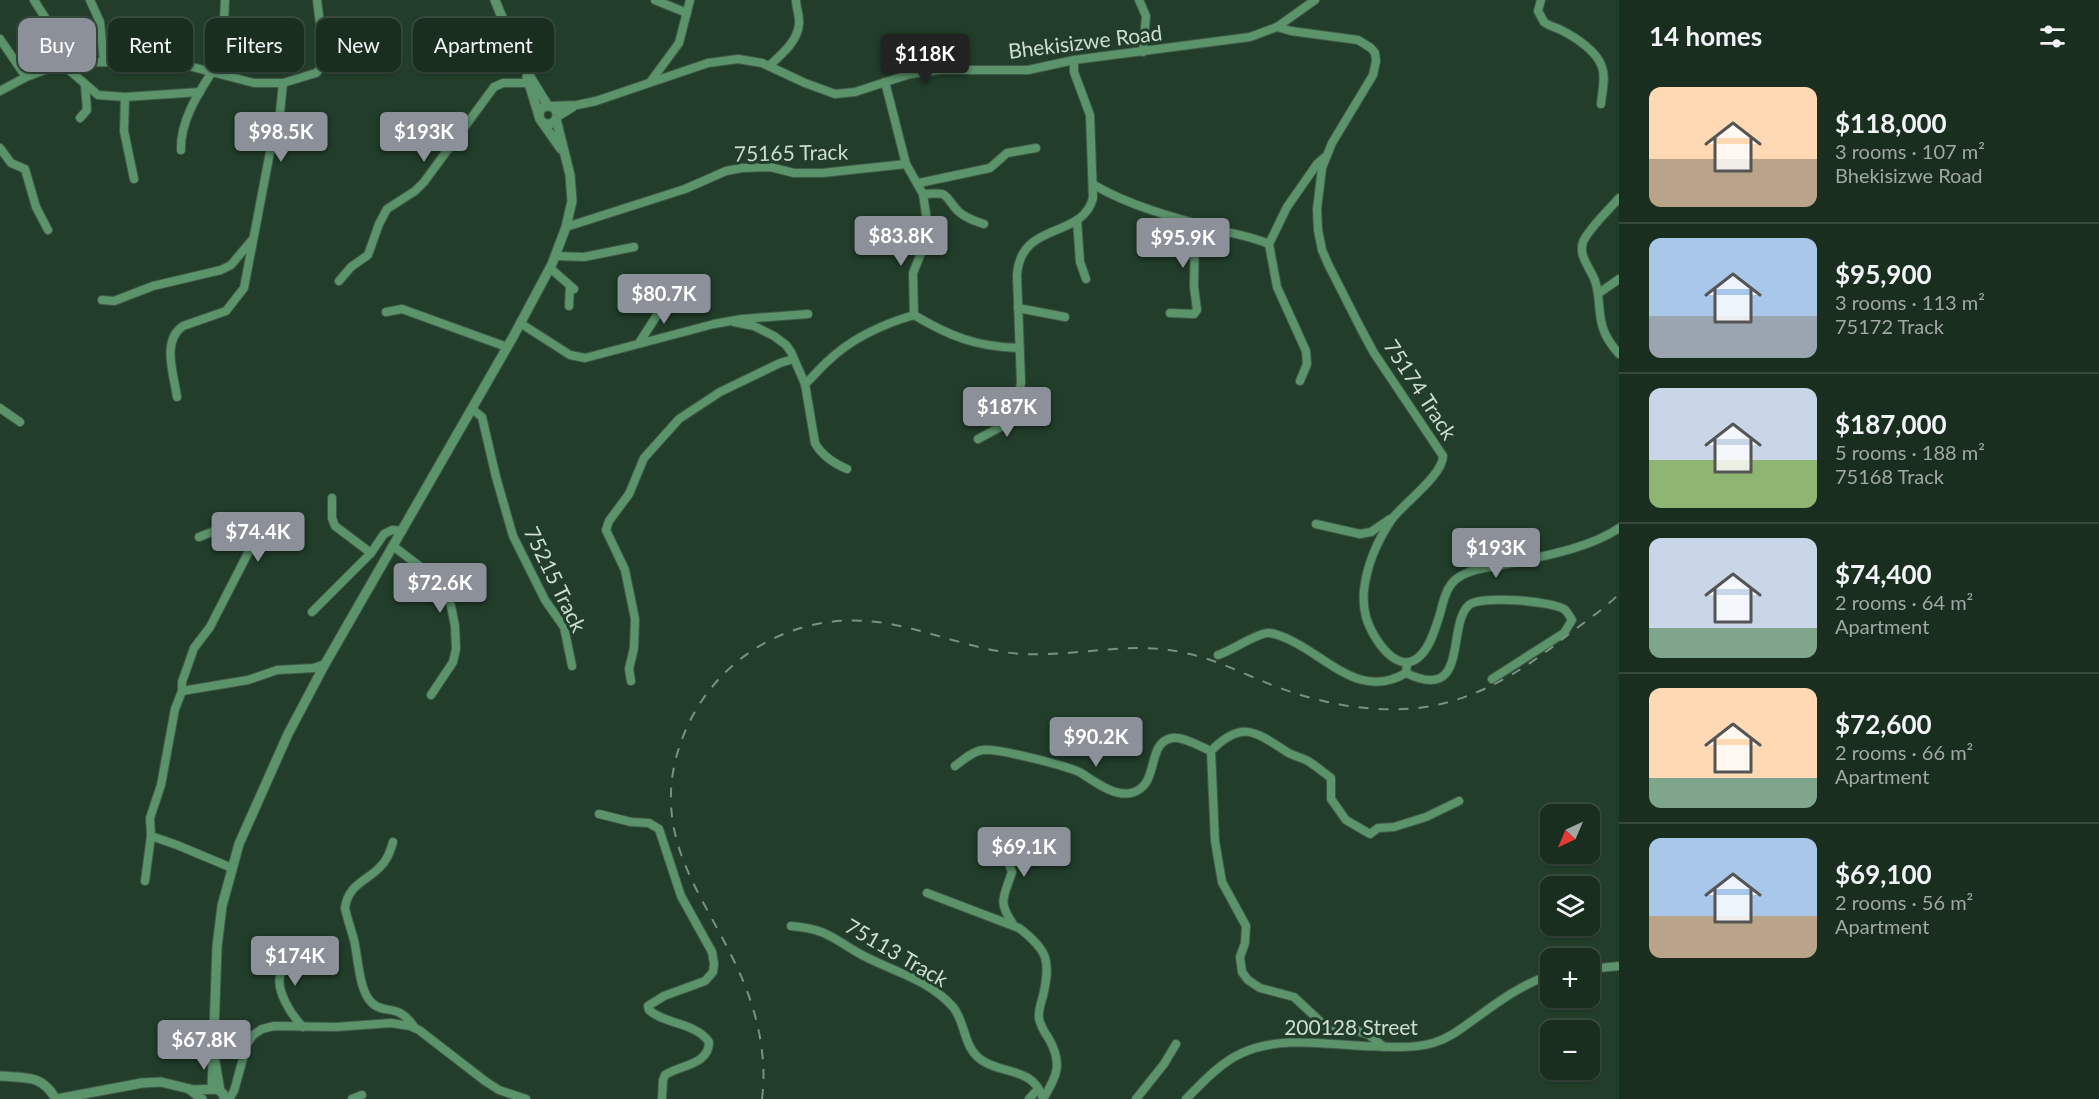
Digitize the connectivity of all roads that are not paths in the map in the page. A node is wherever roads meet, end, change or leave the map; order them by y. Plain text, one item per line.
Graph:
1 (34, 0) edge
2 (90, 0) edge
3 (225, 0) edge
4 (317, 0) edge
5 (495, 0) edge
6 (655, 0) edge
7 (690, 0) edge
8 (796, 0) edge
9 (1138, 0) edge
10 (1315, 0) edge
11 (1541, 0) edge
12 (687, 13) junction
13 (45, 18) edge
14 (502, 18) edge
15 (1278, 27) junction
16 (0, 39) edge
17 (1143, 52) junction
18 (1074, 60) junction
19 (96, 62) edge
20 (104, 62) junction
21 (769, 66) junction
22 (41, 72) edge
23 (72, 72) edge
24 (526, 72) edge
25 (528, 72) edge
26 (214, 73) junction
27 (26, 77) junction
28 (651, 81) junction
29 (885, 82) junction
30 (283, 83) junction
31 (529, 83) junction
32 (85, 86) junction
33 (0, 91) edge
34 (200, 92) junction
35 (125, 97) junction
36 (1601, 104) dead end
37 (577, 105) junction
38 (549, 106) junction
39 (80, 118) dead end
40 (556, 118) junction
41 (540, 119) junction
42 (0, 148) edge
43 (1036, 148) dead end
44 (180, 150) dead end
45 (564, 153) junction
46 (1326, 157) junction
47 (906, 164) junction
48 (134, 179) dead end
49 (919, 183) junction
50 (1094, 185) junction
51 (923, 194) junction
52 (1619, 198) edge
53 (1077, 220) junction
54 (1195, 223) junction
55 (984, 224) dead end
56 (566, 227) junction
57 (48, 230) dead end
58 (253, 239) junction
59 (1269, 244) junction
60 (634, 247) dead end
61 (555, 256) junction
62 (550, 268) junction
63 (1086, 279) dead end
64 (1619, 279) edge
65 (339, 281) dead end
66 (1599, 293) junction
67 (670, 295) dead end
68 (102, 300) dead end
69 (568, 306) dead end
70 (1018, 308) junction
71 (386, 312) dead end
72 (1170, 313) dead end
73 (808, 314) dead end
74 (914, 315) junction
75 (1065, 317) dead end
76 (730, 321) junction
77 (520, 323) junction
78 (639, 343) junction
79 (507, 347) junction
80 (1019, 348) junction
81 (1619, 354) edge
82 (794, 360) junction
83 (1300, 381) dead end
84 (805, 384) junction
85 (177, 397) dead end
86 (0, 408) edge
87 (472, 409) junction
88 (20, 422) dead end
89 (978, 439) dead end
90 (847, 469) dead end
91 (332, 498) dead end
92 (1394, 517) junction
93 (1316, 524) dead end
94 (1619, 528) edge
95 (402, 531) junction
96 (199, 537) dead end
97 (393, 546) junction
98 (371, 553) junction
99 (312, 612) dead end
100 (1218, 655) dead end
101 (1407, 663) junction
102 (325, 664) junction
103 (572, 666) dead end
104 (1406, 673) junction
105 (1492, 679) dead end
106 (631, 681) dead end
107 (182, 691) junction
108 (430, 695) dead end
109 (1211, 751) junction
110 (955, 766) dead end
111 (1459, 801) dead end
112 (599, 814) dead end
113 (151, 836) junction
114 (1000, 841) dead end
115 (393, 842) dead end
116 (232, 868) junction
117 (145, 881) dead end
118 (927, 893) dead end
119 (791, 926) dead end
120 (1014, 926) junction
121 (295, 951) dead end
122 (1619, 966) edge
123 (1600, 968) edge
124 (1540, 978) edge
125 (303, 1027) junction
126 (415, 1028) junction
127 (1176, 1044) dead end
128 (1384, 1047) junction
129 (0, 1076) edge
130 (236, 1083) junction
131 (1038, 1089) junction
132 (213, 1094) edge
133 (362, 1095) dead end
134 (57, 1099) edge
135 (229, 1099) edge
136 (352, 1099) edge
137 (526, 1099) edge
138 (662, 1099) edge
139 (1029, 1099) edge
140 (1043, 1099) edge
141 (1136, 1099) edge
142 (1186, 1099) edge

1 - 13 street
2 - 20 street
3 - 26 street
4 - 30 street
5 - 14 street
6 - 12 street
7 - 12 street
8 - 21 street
9 - 17 street
10 - 15 street, Bhekisizwe Road
11 - 36 street
12 - 28 street
15 - 17 street, Bhekisizwe Road
15 - 46 street, 75174 Track
16 - 27 street
17 - 18 street, Bhekisizwe Road
18 - 29 street, Bhekisizwe Road
18 - 50 street
19 - 20 street
20 - 26 street
21 - 28 street, Bhekisizwe Road
21 - 29 street, Bhekisizwe Road
22 - 27 street
23 - 32 street
24 - 31 street
25 - 38 street
26 - 30 street
26 - 34 street
27 - 33 street
28 - 37 street, Bhekisizwe Road
29 - 47 street
30 - 58 street
31 - 41 street
31 - 65 street
32 - 35 street
32 - 39 street
34 - 35 street
34 - 44 street
35 - 48 street
37 - 38 street, Bhekisizwe Road
37 - 40 street, Bhekisizwe Road
38 - 40 street
38 - 41 street
40 - 41 street
40 - 45 street
41 - 45 street
42 - 57 street
43 - 49 street
45 - 56 street
46 - 59 street
46 - 92 street, 75174 Track
47 - 49 street
47 - 56 street, 75165 Track
49 - 51 street
50 - 53 street
50 - 54 street
51 - 55 street
51 - 74 street
52 - 66 street
53 - 63 street
53 - 70 street
54 - 59 street
54 - 72 street
56 - 61 street
58 - 68 street
58 - 85 street
59 - 83 street
60 - 61 street
61 - 62 street
62 - 69 street
62 - 77 street
64 - 66 street
66 - 81 street
67 - 78 street
70 - 75 street
70 - 80 street
71 - 79 street
73 - 76 street
74 - 80 street
74 - 84 street
76 - 78 street
76 - 82 street
77 - 78 street
77 - 79 street
79 - 87 street
80 - 89 street
82 - 84 street
82 - 106 street
84 - 90 street
86 - 88 street
87 - 95 street
87 - 103 street, 75215 Track
91 - 98 street
92 - 93 street
92 - 101 street, 75174 Track
94 - 101 street
95 - 97 street
95 - 98 street
96 - 107 street
97 - 102 street
97 - 108 street
98 - 99 street
100 - 104 street
101 - 104 street
102 - 107 street
102 - 116 street
104 - 105 street
107 - 113 street
109 - 110 street
109 - 111 street
109 - 128 street
112 - 138 street
113 - 116 street
113 - 117 street
114 - 120 street
115 - 126 street
116 - 132 street
118 - 120 street
119 - 131 street, 75113 Track
120 - 140 street
121 - 125 street
122 - 123 street
124 - 128 street, 200128 Street
125 - 126 street
125 - 130 street
126 - 137 street
127 - 141 street
128 - 142 street, 200128 Street
129 - 134 street
130 - 132 street
130 - 135 street
131 - 139 street
131 - 140 street
132 - 134 street
133 - 136 street

